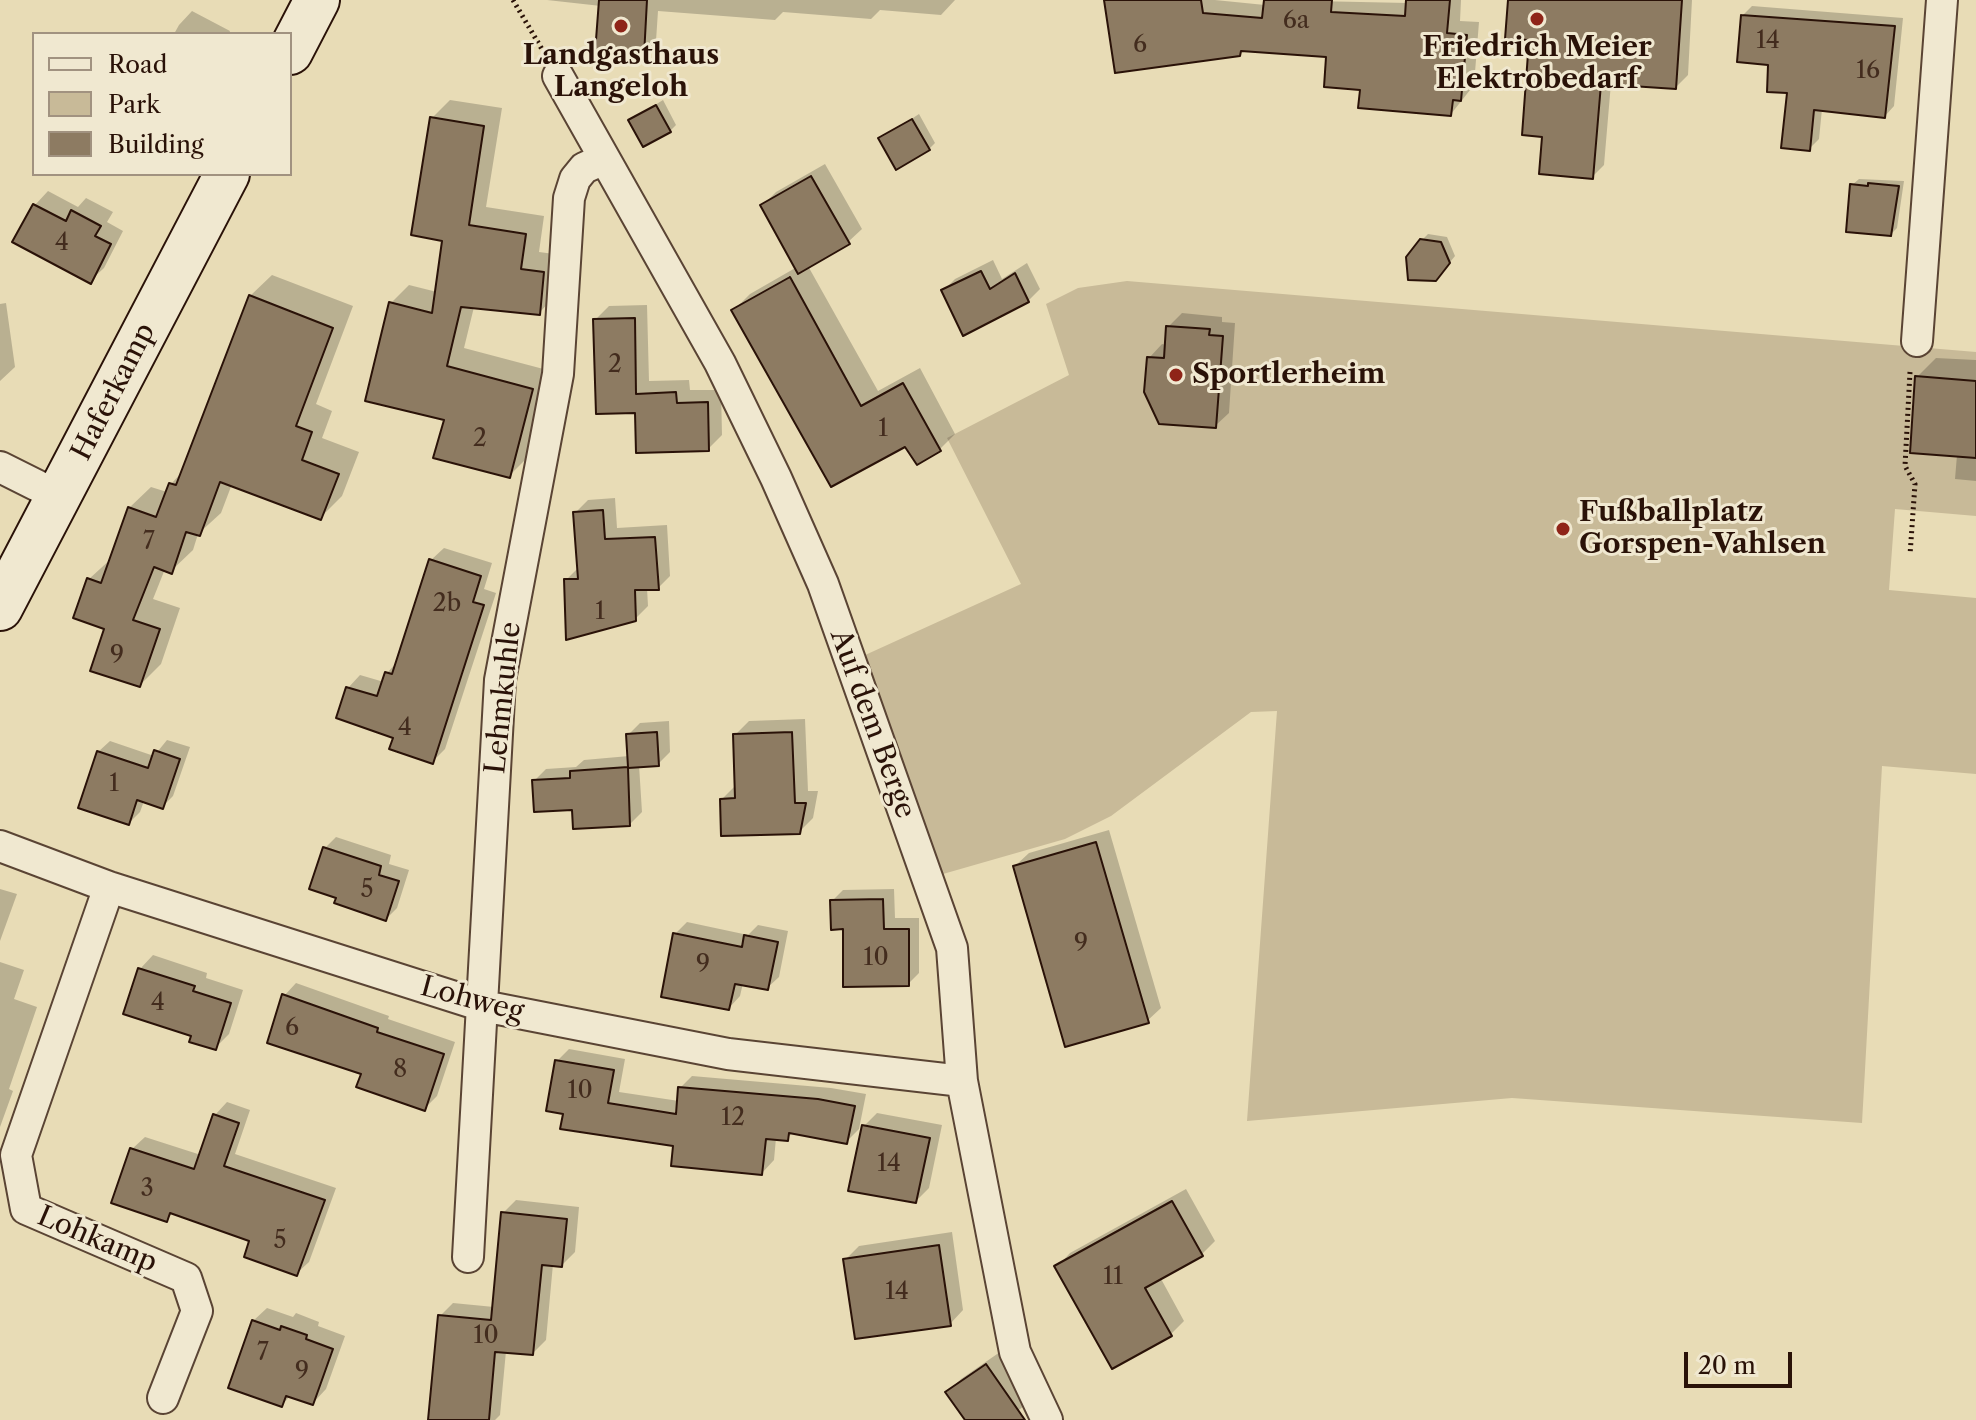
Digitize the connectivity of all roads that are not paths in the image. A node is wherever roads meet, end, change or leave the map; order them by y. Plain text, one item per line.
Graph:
1 (317, 0) edge
2 (1942, 0) edge
3 (292, 48) edge
4 (558, 76) road end
5 (604, 159) junction
6 (226, 176) edge
7 (1917, 341) road end
8 (0, 467) edge
9 (60, 497) junction
10 (0, 608) edge
11 (0, 846) edge
12 (109, 887) junction
13 (483, 1006) junction
14 (962, 1081) junction
15 (468, 1257) dead end
16 (163, 1398) dead end
17 (1047, 1420) edge

1 - 3 street
2 - 7 street
4 - 5 street, Auf dem Berge
5 - 13 street, Lehmkuhle
5 - 14 street, Auf dem Berge
6 - 9 street, Haferkamp
8 - 9 street
9 - 10 street, Haferkamp
11 - 12 street, Lohweg
12 - 13 street, Lohweg
12 - 16 street, Lohkamp
13 - 14 street, Lohweg
13 - 15 street, Lehmkuhle
14 - 17 street, Auf dem Berge

